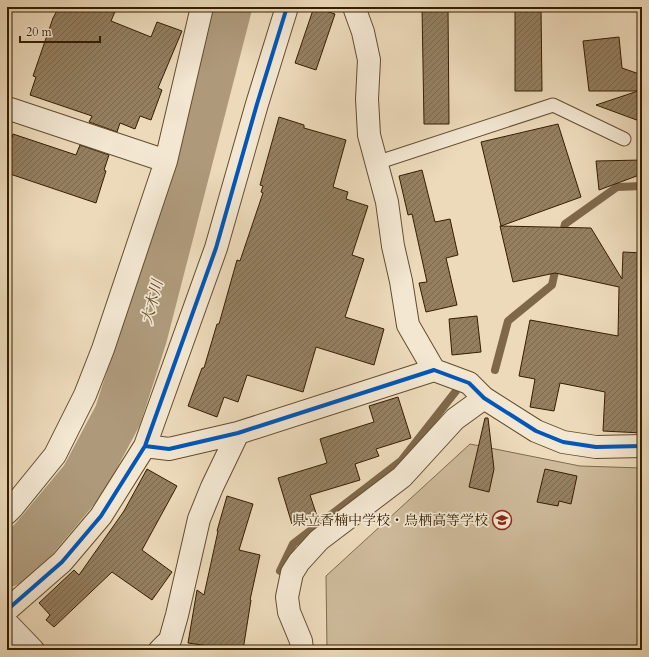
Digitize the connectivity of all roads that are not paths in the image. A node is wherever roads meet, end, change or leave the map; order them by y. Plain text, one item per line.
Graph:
1 (202, 7) edge
2 (287, 7) edge
3 (354, 7) edge
4 (7, 109) edge
5 (624, 139) dead end
6 (166, 161) junction
7 (376, 163) junction
8 (434, 370) junction
9 (484, 398) junction
10 (238, 433) junction
11 (145, 446) junction
12 (642, 446) edge
13 (7, 513) edge
14 (7, 610) edge
15 (7, 623) edge
16 (33, 650) edge
17 (160, 650) edge
18 (302, 650) edge

1 - 6 street
2 - 11 street
3 - 7 street
4 - 6 street
5 - 7 lane
6 - 13 street
7 - 8 street
8 - 9 street
8 - 10 street
9 - 12 street
9 - 18 street
10 - 11 street
10 - 17 street
11 - 14 street
15 - 16 street

